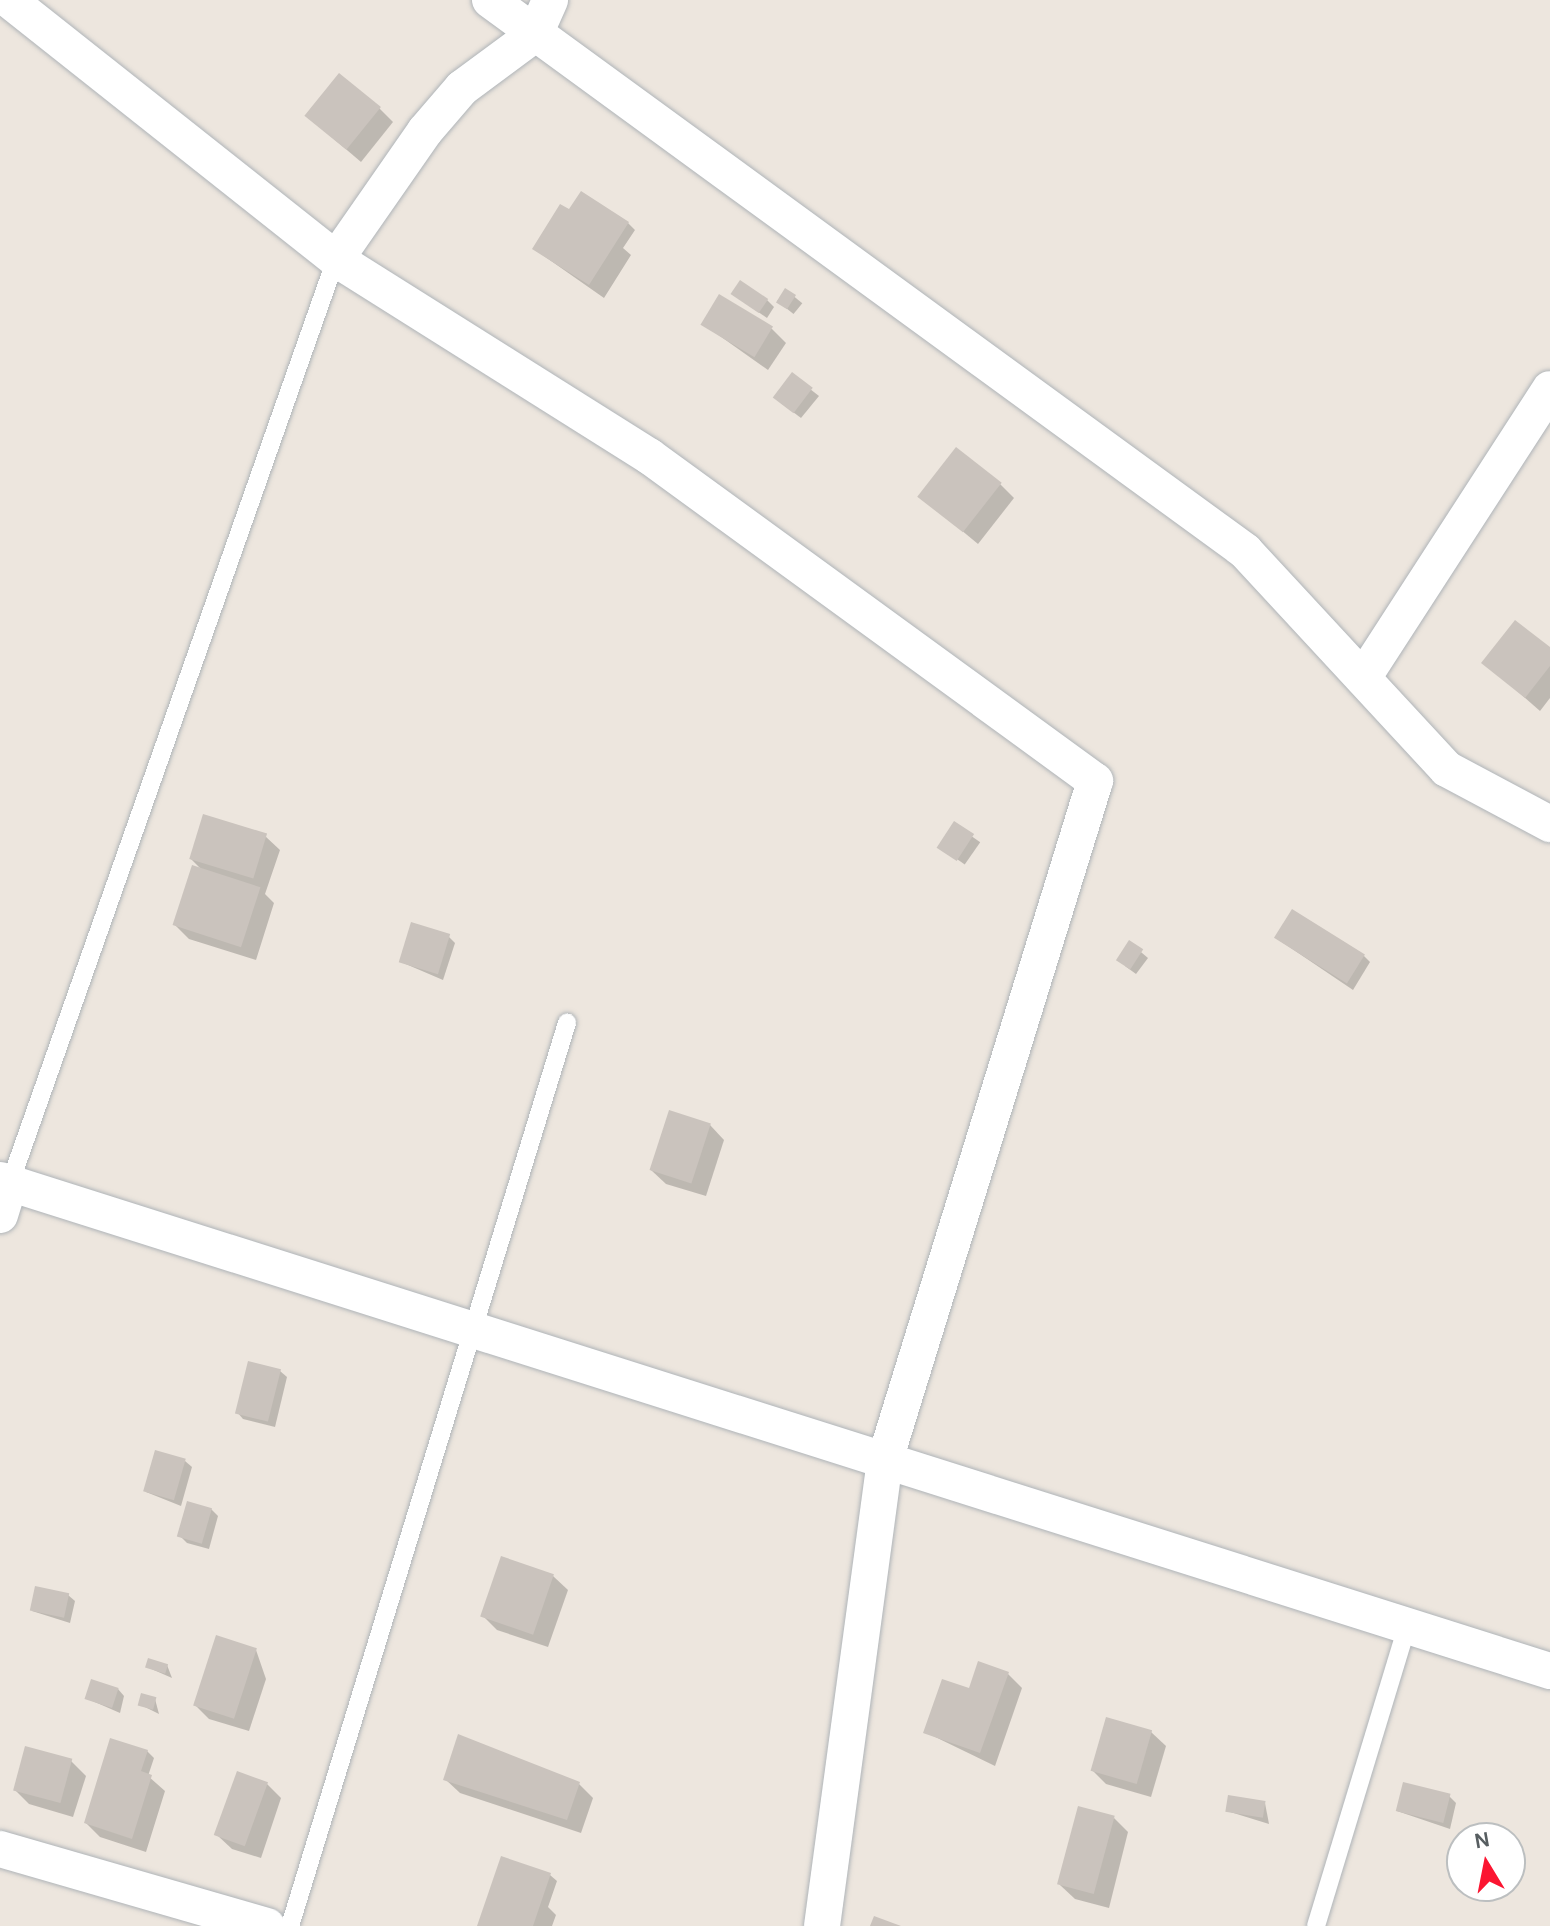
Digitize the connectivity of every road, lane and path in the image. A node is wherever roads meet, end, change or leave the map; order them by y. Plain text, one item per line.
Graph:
1 (9, 0) edge
2 (490, 0) edge
3 (550, 0) edge
4 (535, 34) junction
5 (336, 259) junction
6 (1550, 389) edge
7 (1363, 678) junction
8 (1550, 824) edge
9 (567, 1023) dead end
10 (3, 1193) edge
11 (473, 1330) junction
12 (885, 1460) junction
13 (1407, 1626) junction
14 (1550, 1671) edge
15 (0, 1849) edge
16 (267, 1926) edge
17 (290, 1926) edge
18 (822, 1926) edge
19 (1316, 1926) edge

1 - 5 street
2 - 4 street
3 - 4 street
4 - 5 street
4 - 7 street
5 - 10 lane
5 - 12 street
6 - 7 street
7 - 8 street
9 - 11 lane
10 - 11 street
11 - 12 street
11 - 17 lane
12 - 13 street
12 - 18 street
13 - 14 street
13 - 19 lane
15 - 16 street

